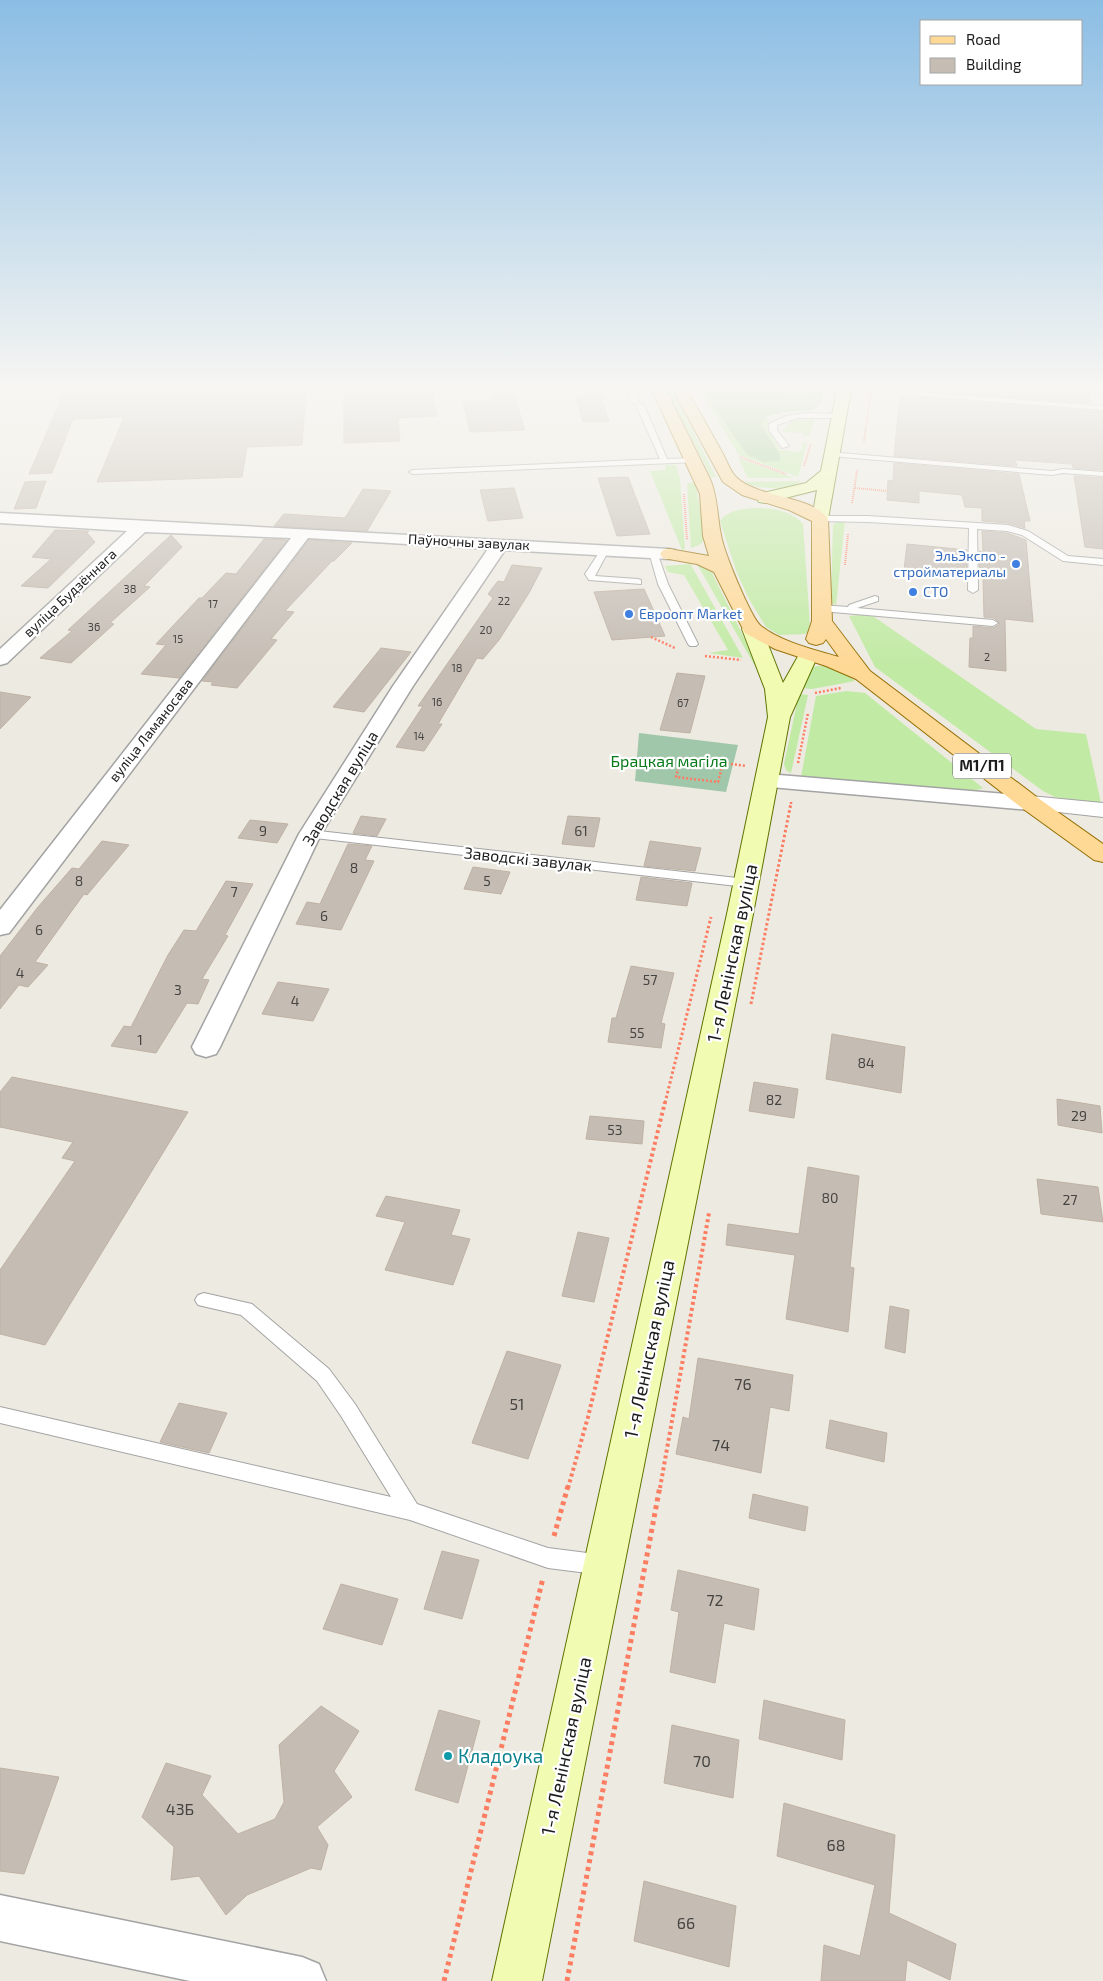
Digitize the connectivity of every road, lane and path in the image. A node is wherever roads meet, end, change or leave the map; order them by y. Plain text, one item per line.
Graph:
1 (703, 482) edge
2 (734, 482) edge
3 (816, 482) edge
4 (826, 482) edge
5 (856, 482) edge
6 (855, 488) junction
7 (887, 490) dead end
8 (765, 498) junction
9 (710, 516) junction
10 (0, 518) edge
11 (820, 519) junction
12 (850, 519) junction
13 (868, 519) junction
14 (973, 526) junction
15 (141, 527) junction
16 (882, 531) dead end
17 (303, 533) junction
18 (712, 536) junction
19 (500, 544) junction
20 (605, 550) junction
21 (661, 553) junction
22 (1103, 562) edge
23 (722, 569) junction
24 (638, 582) dead end
25 (973, 590) dead end
26 (875, 599) dead end
27 (841, 610) junction
28 (821, 621) junction
29 (993, 623) dead end
30 (760, 633) junction
31 (694, 644) dead end
32 (808, 655) junction
33 (0, 659) edge
34 (856, 681) junction
35 (812, 693) dead end
36 (808, 711) dead end
37 (779, 717) junction
38 (723, 763) junction
39 (749, 766) dead end
40 (767, 781) junction
41 (794, 784) junction
42 (1030, 802) junction
43 (1103, 810) edge
44 (310, 834) junction
45 (1103, 855) edge
46 (734, 882) junction
47 (0, 927) edge
48 (748, 1015) dead end
49 (206, 1047) dead end
50 (710, 1208) dead end
51 (204, 1300) dead end
52 (0, 1415) edge
53 (410, 1511) junction
54 (548, 1558) junction
55 (603, 1565) junction
56 (0, 1918) edge
57 (302, 1981) edge
58 (444, 1981) edge
59 (517, 1981) edge
60 (567, 1981) edge

1 - 9 main road
2 - 8 main road
3 - 8 main road
4 - 11 main road
5 - 6 path
6 - 7 path
6 - 12 path
8 - 9 main road
8 - 11 main road
9 - 18 main road
10 - 15 street, Паўночны завулак
11 - 12 lane
11 - 28 main road
12 - 13 lane
12 - 27 path
13 - 14 lane
13 - 16 lane
14 - 22 lane
14 - 25 lane
15 - 17 street, Паўночны завулак
15 - 33 street, вуліца Будзённага
17 - 19 street, Паўночны завулак
17 - 47 street, вуліца Ламаносава
18 - 21 main road
18 - 23 main road
19 - 20 street, Паўночны завулак
19 - 44 street, Заводская вуліца
20 - 21 street, Паўночны завулак
20 - 24 lane
21 - 23 main road
21 - 31 lane
23 - 30 main road
26 - 27 lane
27 - 28 lane
27 - 29 lane
28 - 30 main road
28 - 32 main road
28 - 34 main road, М1/П1
30 - 32 main road, М1/П1
30 - 37 main road
32 - 34 main road, М1/П1
32 - 37 main road
34 - 35 path
34 - 42 main road, М1/П1
36 - 41 path
37 - 40 main road, 1-я Ленінская вуліца
38 - 38 path
38 - 39 path
40 - 41 street
40 - 46 main road, 1-я Ленінская вуліца
41 - 42 street
41 - 48 path
42 - 43 street
42 - 45 main road, М1/П1
44 - 46 lane, Заводскі завулак
44 - 49 street, Заводская вуліца
46 - 54 path
46 - 55 main road, 1-я Ленінская вуліца
50 - 60 path
51 - 53 lane
52 - 53 lane
53 - 54 lane
54 - 55 lane
54 - 58 path
55 - 59 main road, 1-я Ленінская вуліца
56 - 57 street

